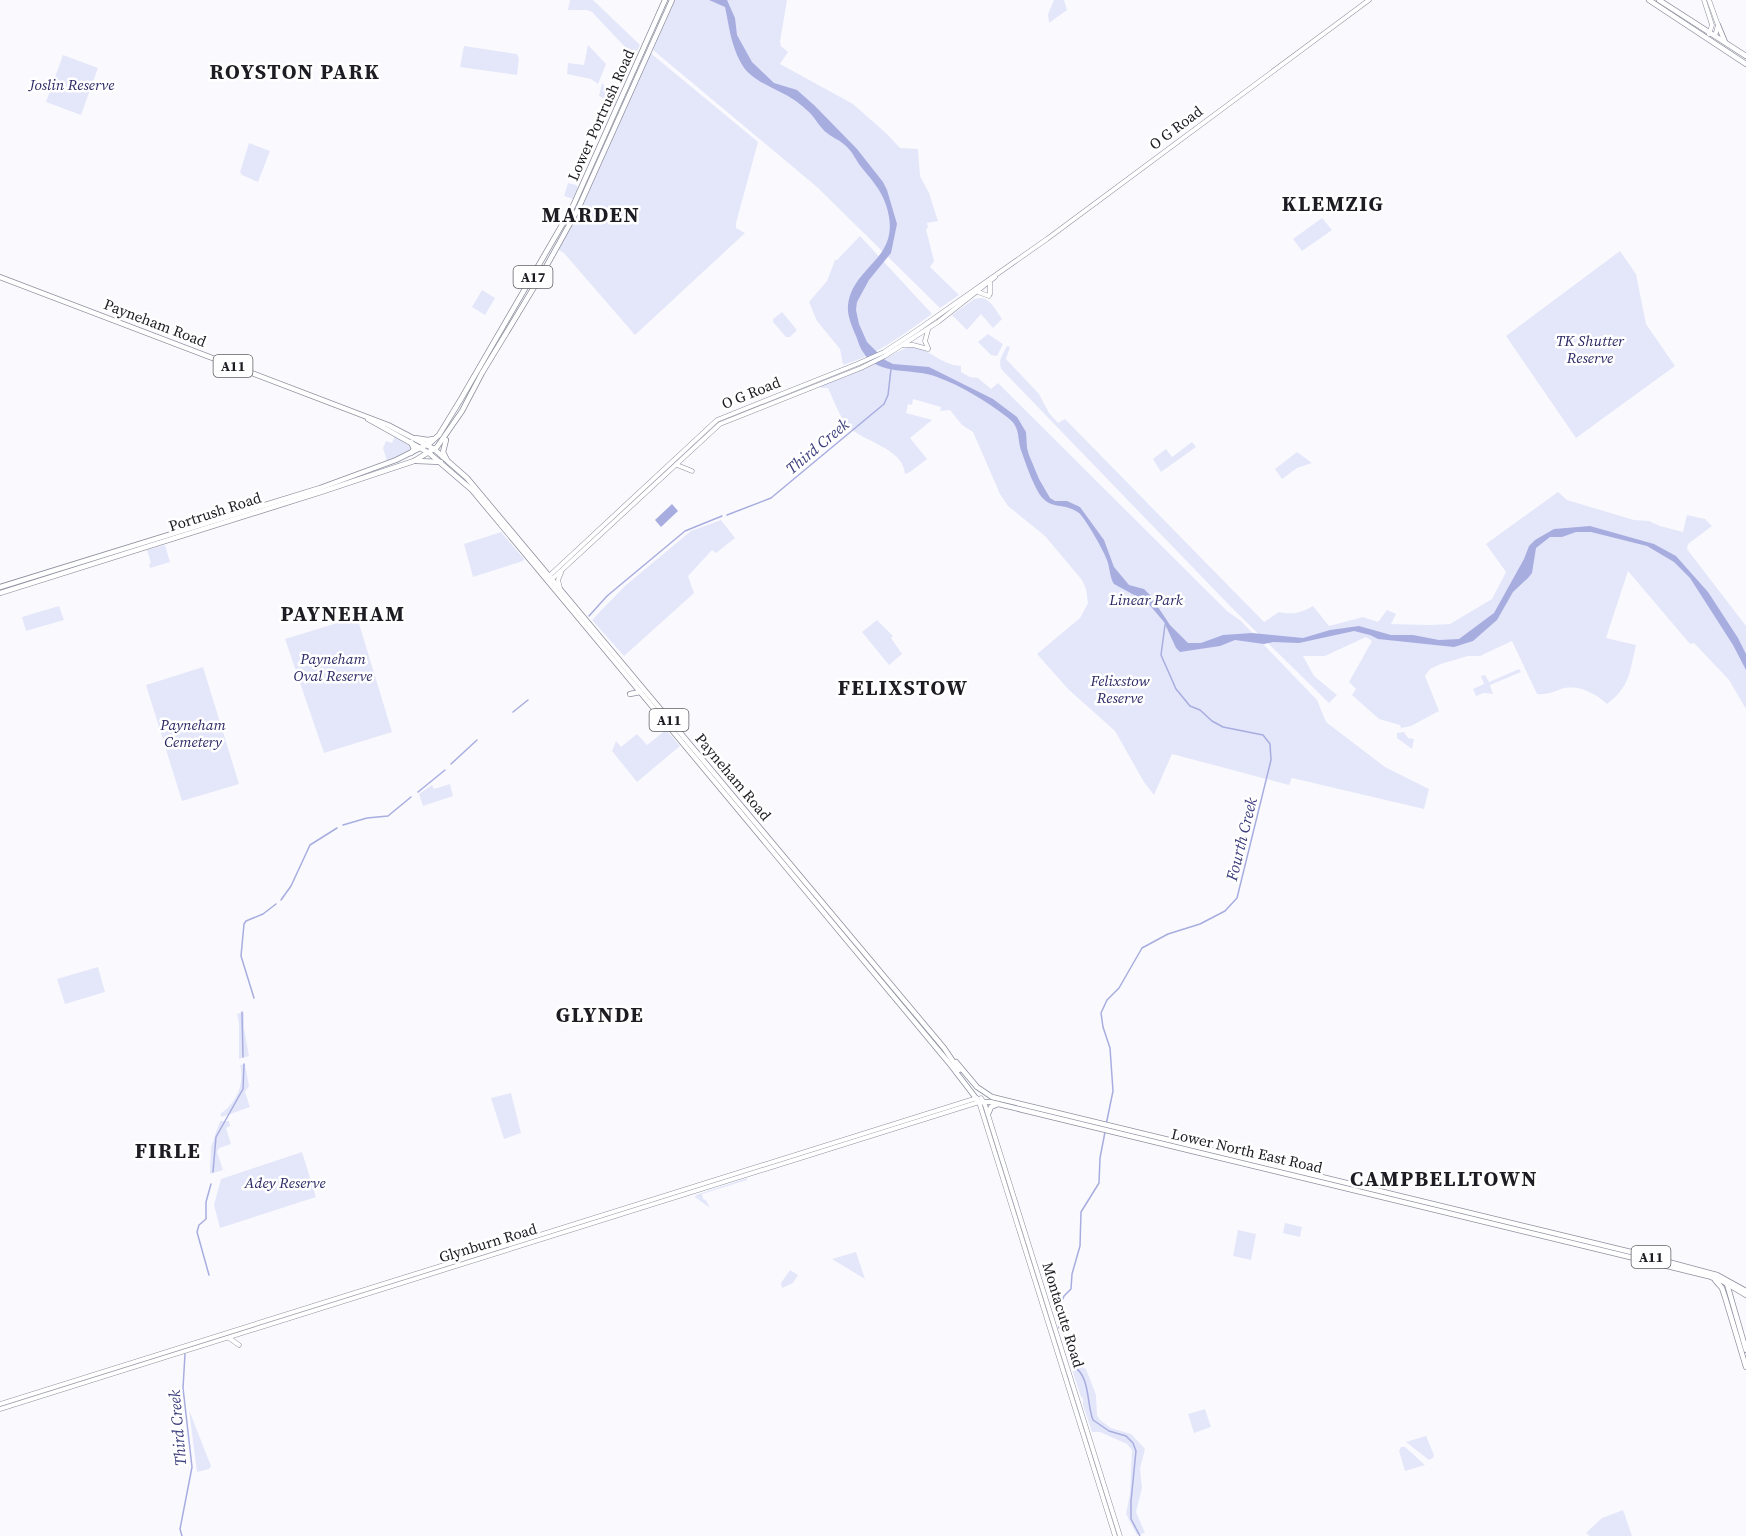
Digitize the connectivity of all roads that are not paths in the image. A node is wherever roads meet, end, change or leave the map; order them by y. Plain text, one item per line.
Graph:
1 (665, 0) edge
2 (672, 0) edge
3 (1369, 0) edge
4 (1649, 0) edge
5 (1659, 0) edge
6 (1704, 0) edge
7 (1709, 0) edge
8 (1664, 7) junction
9 (1718, 25) junction
10 (1710, 37) junction
11 (648, 44) junction
12 (1726, 44) junction
13 (645, 51) junction
14 (1746, 56) edge
15 (1746, 64) edge
16 (580, 192) junction
17 (583, 199) junction
18 (574, 203) junction
19 (544, 260) junction
20 (544, 269) junction
21 (536, 273) junction
22 (997, 274) junction
23 (0, 277) edge
24 (990, 282) junction
25 (978, 292) junction
26 (928, 328) junction
27 (915, 335) junction
28 (902, 345) junction
29 (487, 353) junction
30 (884, 354) junction
31 (487, 365) junction
32 (477, 371) junction
33 (449, 432) junction
34 (436, 437) junction
35 (413, 440) junction
36 (427, 445) junction
37 (421, 448) junction
38 (431, 451) junction
39 (411, 453) junction
40 (680, 458) junction
41 (414, 461) junction
42 (444, 461) junction
43 (676, 464) junction
44 (692, 471) dead end
45 (610, 523) junction
46 (563, 569) junction
47 (548, 579) junction
48 (16, 582) junction
49 (0, 588) edge
50 (8, 590) junction
51 (561, 591) junction
52 (0, 593) edge
53 (630, 674) junction
54 (633, 684) junction
55 (640, 686) junction
56 (640, 692) junction
57 (630, 694) dead end
58 (654, 702) junction
59 (656, 711) junction
60 (912, 1010) junction
61 (918, 1017) junction
62 (911, 1018) junction
63 (944, 1048) junction
64 (971, 1090) junction
65 (992, 1097) junction
66 (980, 1100) junction
67 (962, 1103) junction
68 (998, 1104) junction
69 (968, 1105) junction
70 (986, 1115) junction
71 (1106, 1127) junction
72 (1714, 1278) junction
73 (1728, 1282) junction
74 (1746, 1291) edge
75 (1746, 1295) edge
76 (1725, 1297) junction
77 (313, 1306) junction
78 (326, 1307) junction
79 (228, 1338) junction
80 (239, 1345) dead end
81 (1746, 1350) edge
82 (1746, 1367) edge
83 (0, 1404) edge
84 (0, 1409) edge
85 (1115, 1536) edge
86 (1120, 1536) edge

1 - 11 main road, Lower Portrush Road / A17
2 - 11 main road, Lower Portrush Road / A17
3 - 22 main road, O G Road
4 - 8 main road
5 - 8 main road
6 - 10 main road
7 - 9 main road
8 - 10 main road
9 - 10 main road
9 - 12 main road
10 - 12 main road
10 - 15 main road
11 - 13 main road, Lower Portrush Road / A17
12 - 14 main road
13 - 16 main road, Lower Portrush Road / A17
13 - 17 main road, Lower Portrush Road / A17
16 - 17 main road
16 - 18 main road, Lower Portrush Road / A17
17 - 18 main road
17 - 20 main road, Lower Portrush Road / A17
18 - 19 main road, Lower Portrush Road / A17
19 - 20 main road
19 - 21 main road, Lower Portrush Road / A17
20 - 21 main road
20 - 31 main road, Lower Portrush Road / A17
21 - 29 main road, Lower Portrush Road / A17
22 - 24 main road, O G Road
22 - 27 main road, O G Road
23 - 35 main road, Payneham Road / A11
24 - 25 main road, O G Road
24 - 25 main road
25 - 26 main road, O G Road
26 - 27 main road, O G Road
26 - 28 main road
27 - 28 main road, O G Road
27 - 30 main road, O G Road
28 - 30 main road, O G Road
29 - 31 main road
29 - 32 main road, Lower Portrush Road / A17
30 - 40 main road, O G Road
31 - 32 main road
31 - 33 main road, Lower Portrush Road / A17
32 - 34 main road, Lower Portrush Road / A17
33 - 38 main road, Lower Portrush Road / A17
33 - 42 main road
34 - 35 main road
34 - 36 main road, Lower Portrush Road / A17
35 - 36 main road, Payneham Road / A11
35 - 37 main road, Payneham Road / A11
35 - 39 main road
36 - 37 main road, Lower Portrush Road / A17
36 - 38 main road, Payneham Road / A11
37 - 38 main road, Payneham Road / A11
37 - 39 main road, Portrush Road / A17
38 - 41 main road, Portrush Road / A17
38 - 42 main road, Payneham Road / A11
39 - 48 main road, Portrush Road / A17
40 - 43 main road, O G Road
40 - 45 main road, O G Road
41 - 42 main road
41 - 50 main road, Portrush Road / A17
42 - 47 main road, Payneham Road / A11
43 - 44 main road
43 - 45 main road, O G Road
45 - 46 main road, O G Road
45 - 47 main road, O G Road
46 - 47 main road, O G Road
46 - 51 main road
47 - 51 main road, Payneham Road / A11
47 - 54 main road, Payneham Road / A11
48 - 49 main road, Portrush Road / A17
48 - 50 main road
49 - 50 main road
50 - 52 main road, Portrush Road / A17
51 - 53 main road, Payneham Road / A11
53 - 54 main road
53 - 55 main road, Payneham Road / A11
54 - 55 main road
54 - 56 main road, Payneham Road / A11
55 - 58 main road, Payneham Road / A11
56 - 57 main road
56 - 59 main road, Payneham Road / A11
58 - 59 main road
58 - 60 main road, Payneham Road / A11
59 - 62 main road, Payneham Road / A11
60 - 61 main road, Payneham Road / A11
60 - 62 main road
61 - 62 main road
61 - 63 main road, Payneham Road / A11
62 - 64 main road, Payneham Road / A11
63 - 65 main road, Lower North East Road / A11
63 - 66 main road, Payneham Road
64 - 66 main road, Payneham Road / A11
64 - 67 main road
65 - 66 main road, Lower North East Road
65 - 71 main road, Lower North East Road / A11
66 - 67 main road, Glynburn Road
66 - 68 main road, Lower North East Road / A11
66 - 69 main road, Glynburn Road
66 - 70 main road, Montacute Road
67 - 77 main road, Glynburn Road
68 - 70 main road
68 - 71 main road, Lower North East Road / A11
69 - 70 main road
69 - 78 main road, Glynburn Road
70 - 85 main road, Montacute Road
70 - 86 main road, Montacute Road
71 - 72 main road, Lower North East Road / A11
71 - 73 main road, Lower North East Road / A11
72 - 73 main road, Lower North East Road / A11
72 - 76 main road
73 - 74 main road, Lower North East Road / A11
73 - 75 main road, Lower North East Road / A11
73 - 76 main road
73 - 81 main road
76 - 82 main road
77 - 78 main road
77 - 83 main road, Glynburn Road
78 - 79 main road, Glynburn Road
79 - 80 main road
79 - 84 main road, Glynburn Road

